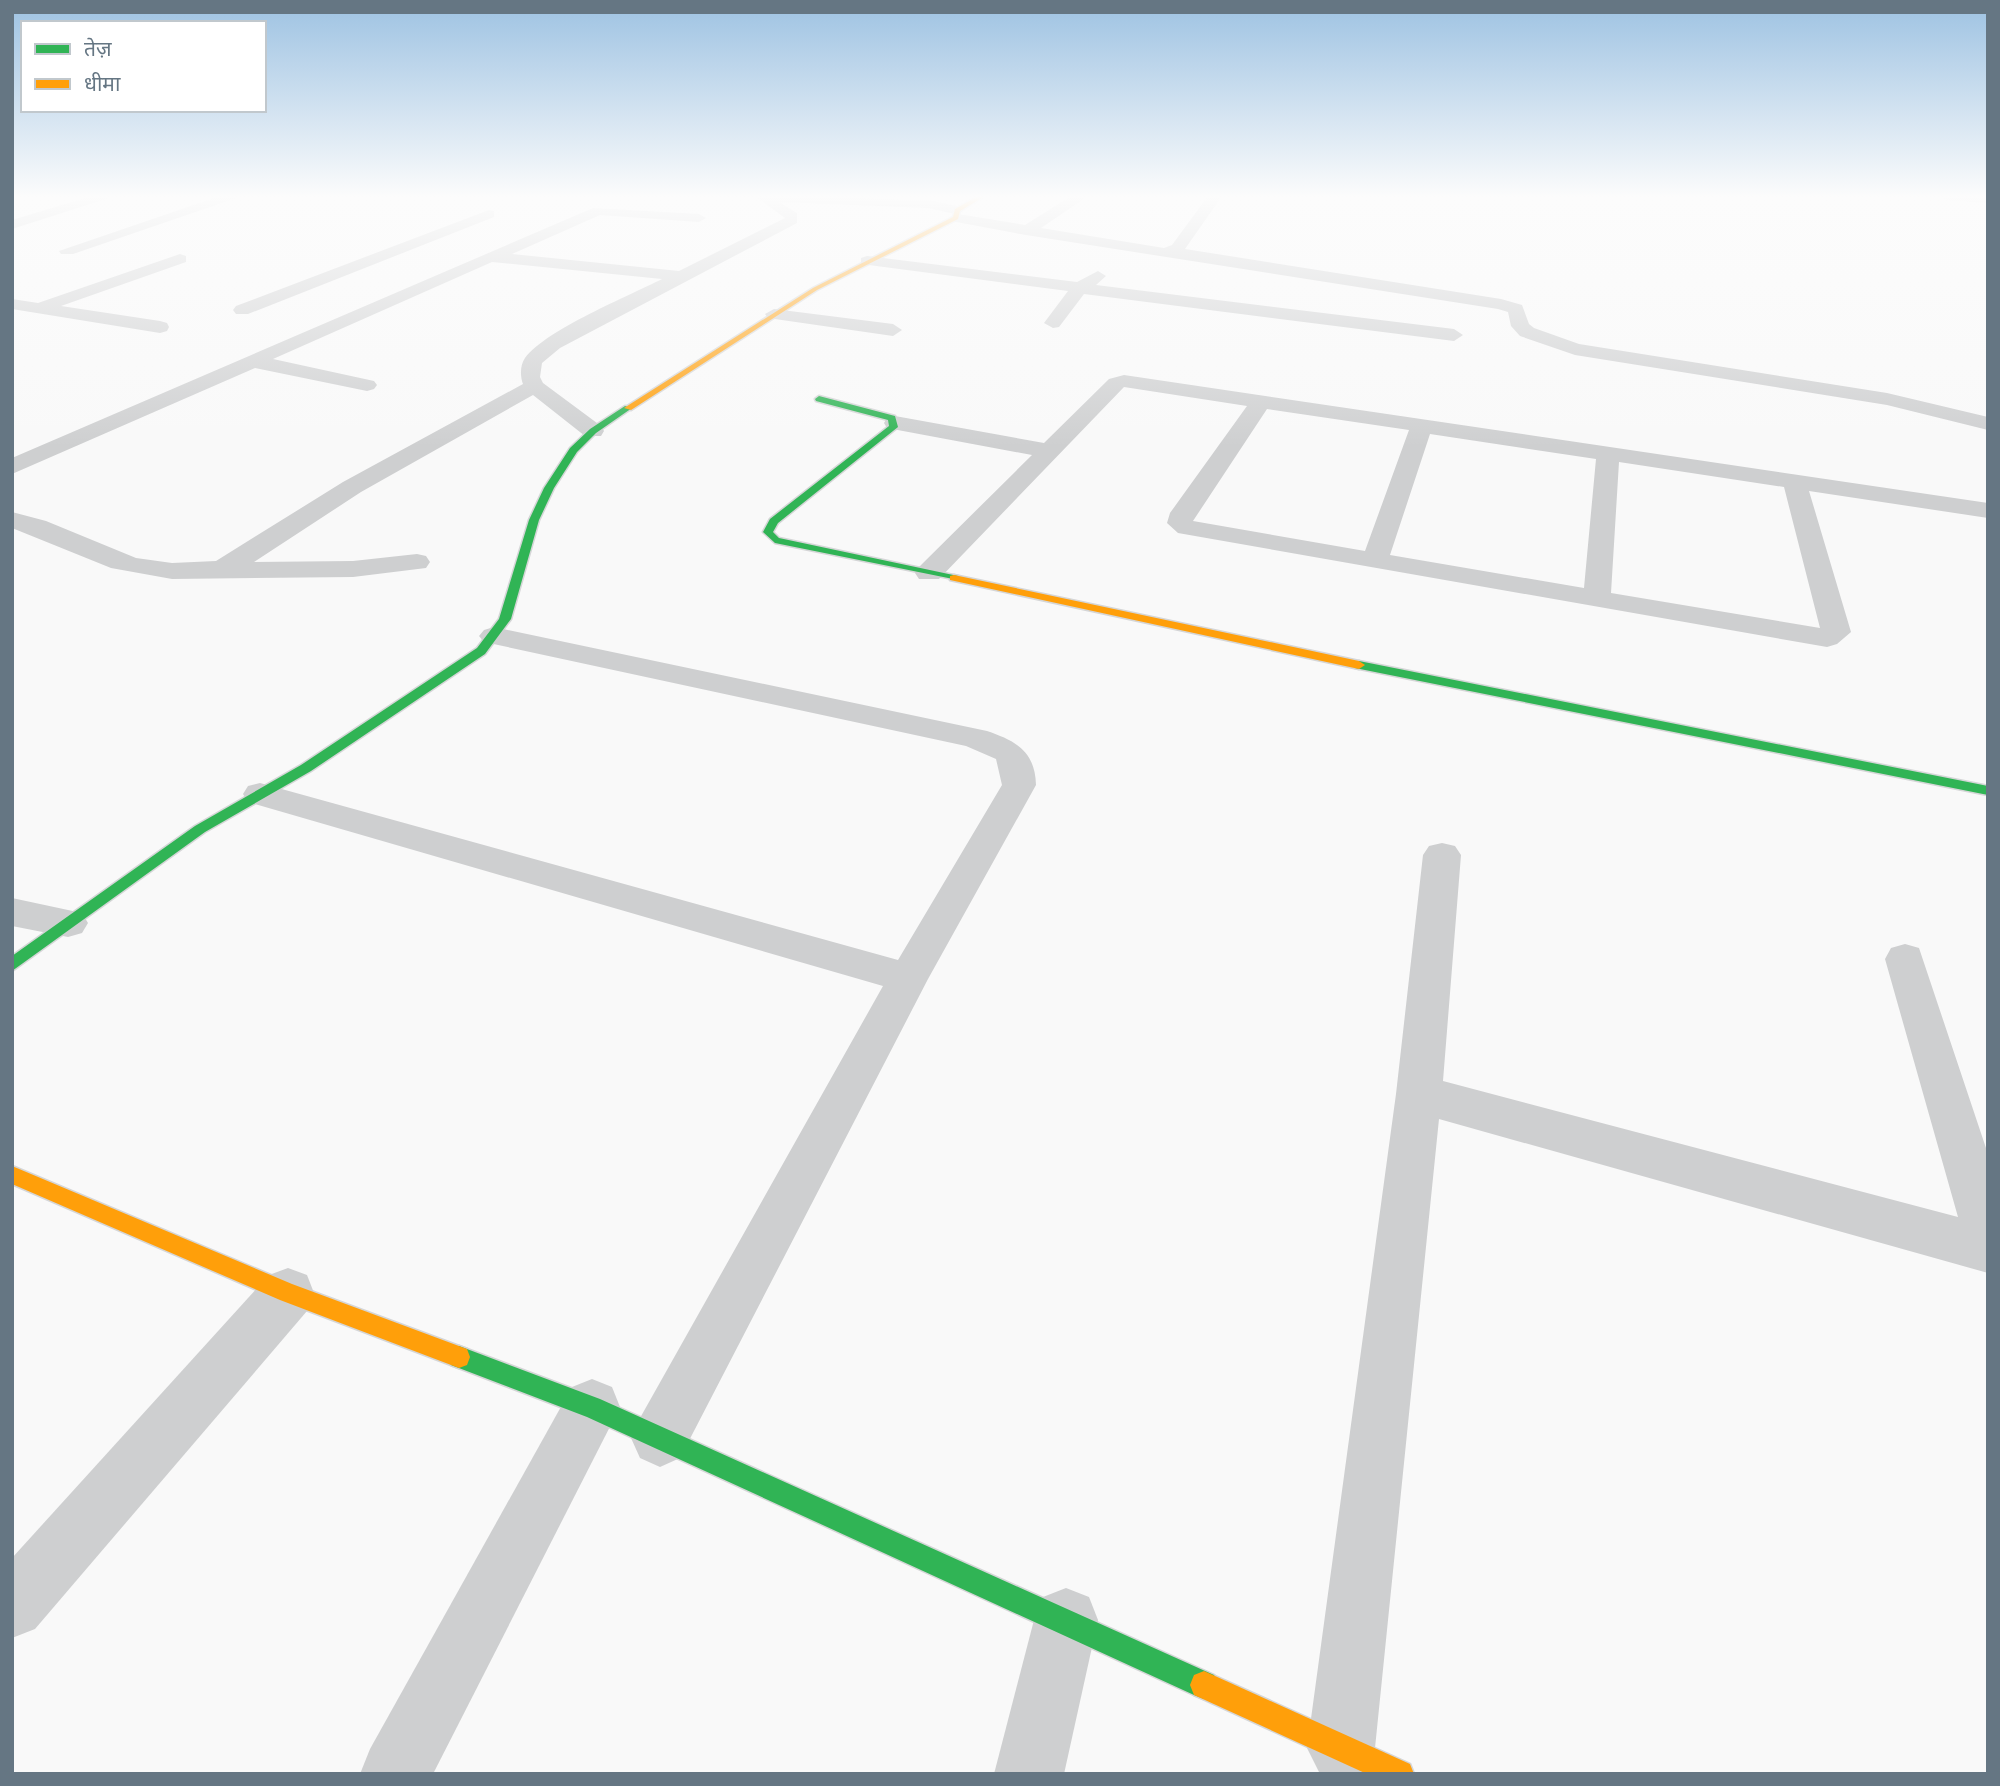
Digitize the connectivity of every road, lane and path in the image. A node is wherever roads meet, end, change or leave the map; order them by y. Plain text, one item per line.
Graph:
1 (121, 279) edge
2 (317, 279) edge
3 (440, 279) edge
4 (677, 279) edge
5 (835, 279) edge
6 (1006, 279) edge
7 (1093, 279) edge
8 (1345, 279) edge
9 (1079, 289) junction
10 (12, 304) edge
11 (40, 307) junction
12 (242, 310) dead end
13 (774, 314) junction
14 (1053, 323) dead end
15 (160, 327) dead end
16 (893, 330) dead end
17 (1454, 335) dead end
18 (252, 361) junction
19 (367, 385) dead end
20 (534, 386) junction
21 (819, 399) dead end
22 (1262, 400) junction
23 (895, 423) junction
24 (1988, 424) edge
25 (1422, 425) junction
26 (593, 431) junction
27 (1049, 451) junction
28 (1608, 453) junction
29 (12, 467) edge
30 (1794, 481) junction
31 (1988, 510) edge
32 (12, 520) edge
33 (417, 562) dead end
34 (1374, 562) junction
35 (219, 571) junction
36 (929, 573) junction
37 (1597, 600) junction
38 (495, 636) junction
39 (1988, 791) edge
40 (260, 794) junction
41 (1442, 855) dead end
42 (12, 912) edge
43 (68, 923) junction
44 (1905, 959) dead end
45 (12, 965) edge
46 (908, 978) junction
47 (1419, 1094) junction
48 (12, 1175) edge
49 (1988, 1234) edge
50 (1988, 1249) edge
51 (288, 1293) junction
52 (592, 1407) junction
53 (660, 1438) junction
54 (12, 1606) edge
55 (1066, 1620) junction
56 (1341, 1748) junction
57 (395, 1774) edge
58 (1029, 1774) edge
59 (1400, 1774) edge

1 - 11 street
2 - 12 street
3 - 18 street
4 - 20 street
5 - 13 street
6 - 9 street
7 - 9 street
8 - 24 street
9 - 14 street
9 - 17 street
10 - 11 street
11 - 15 street
13 - 16 street
13 - 26 street
18 - 19 street
18 - 29 street
20 - 26 street
20 - 35 street
21 - 23 street
22 - 25 street
22 - 27 street
22 - 34 street
23 - 27 street
23 - 36 street
25 - 28 street
25 - 34 street
26 - 38 street
27 - 36 street
28 - 30 street
28 - 37 street
30 - 31 street
30 - 37 street
32 - 35 street
33 - 35 street
34 - 37 street
36 - 39 street
38 - 40 street
38 - 46 street
40 - 43 street
40 - 46 street
41 - 47 street
42 - 43 street
43 - 45 street
44 - 49 street
46 - 53 street
47 - 50 street
47 - 56 street
48 - 51 street
51 - 52 street
51 - 54 street
52 - 53 street
52 - 57 street
53 - 55 street
55 - 56 street
55 - 58 street
56 - 59 street

